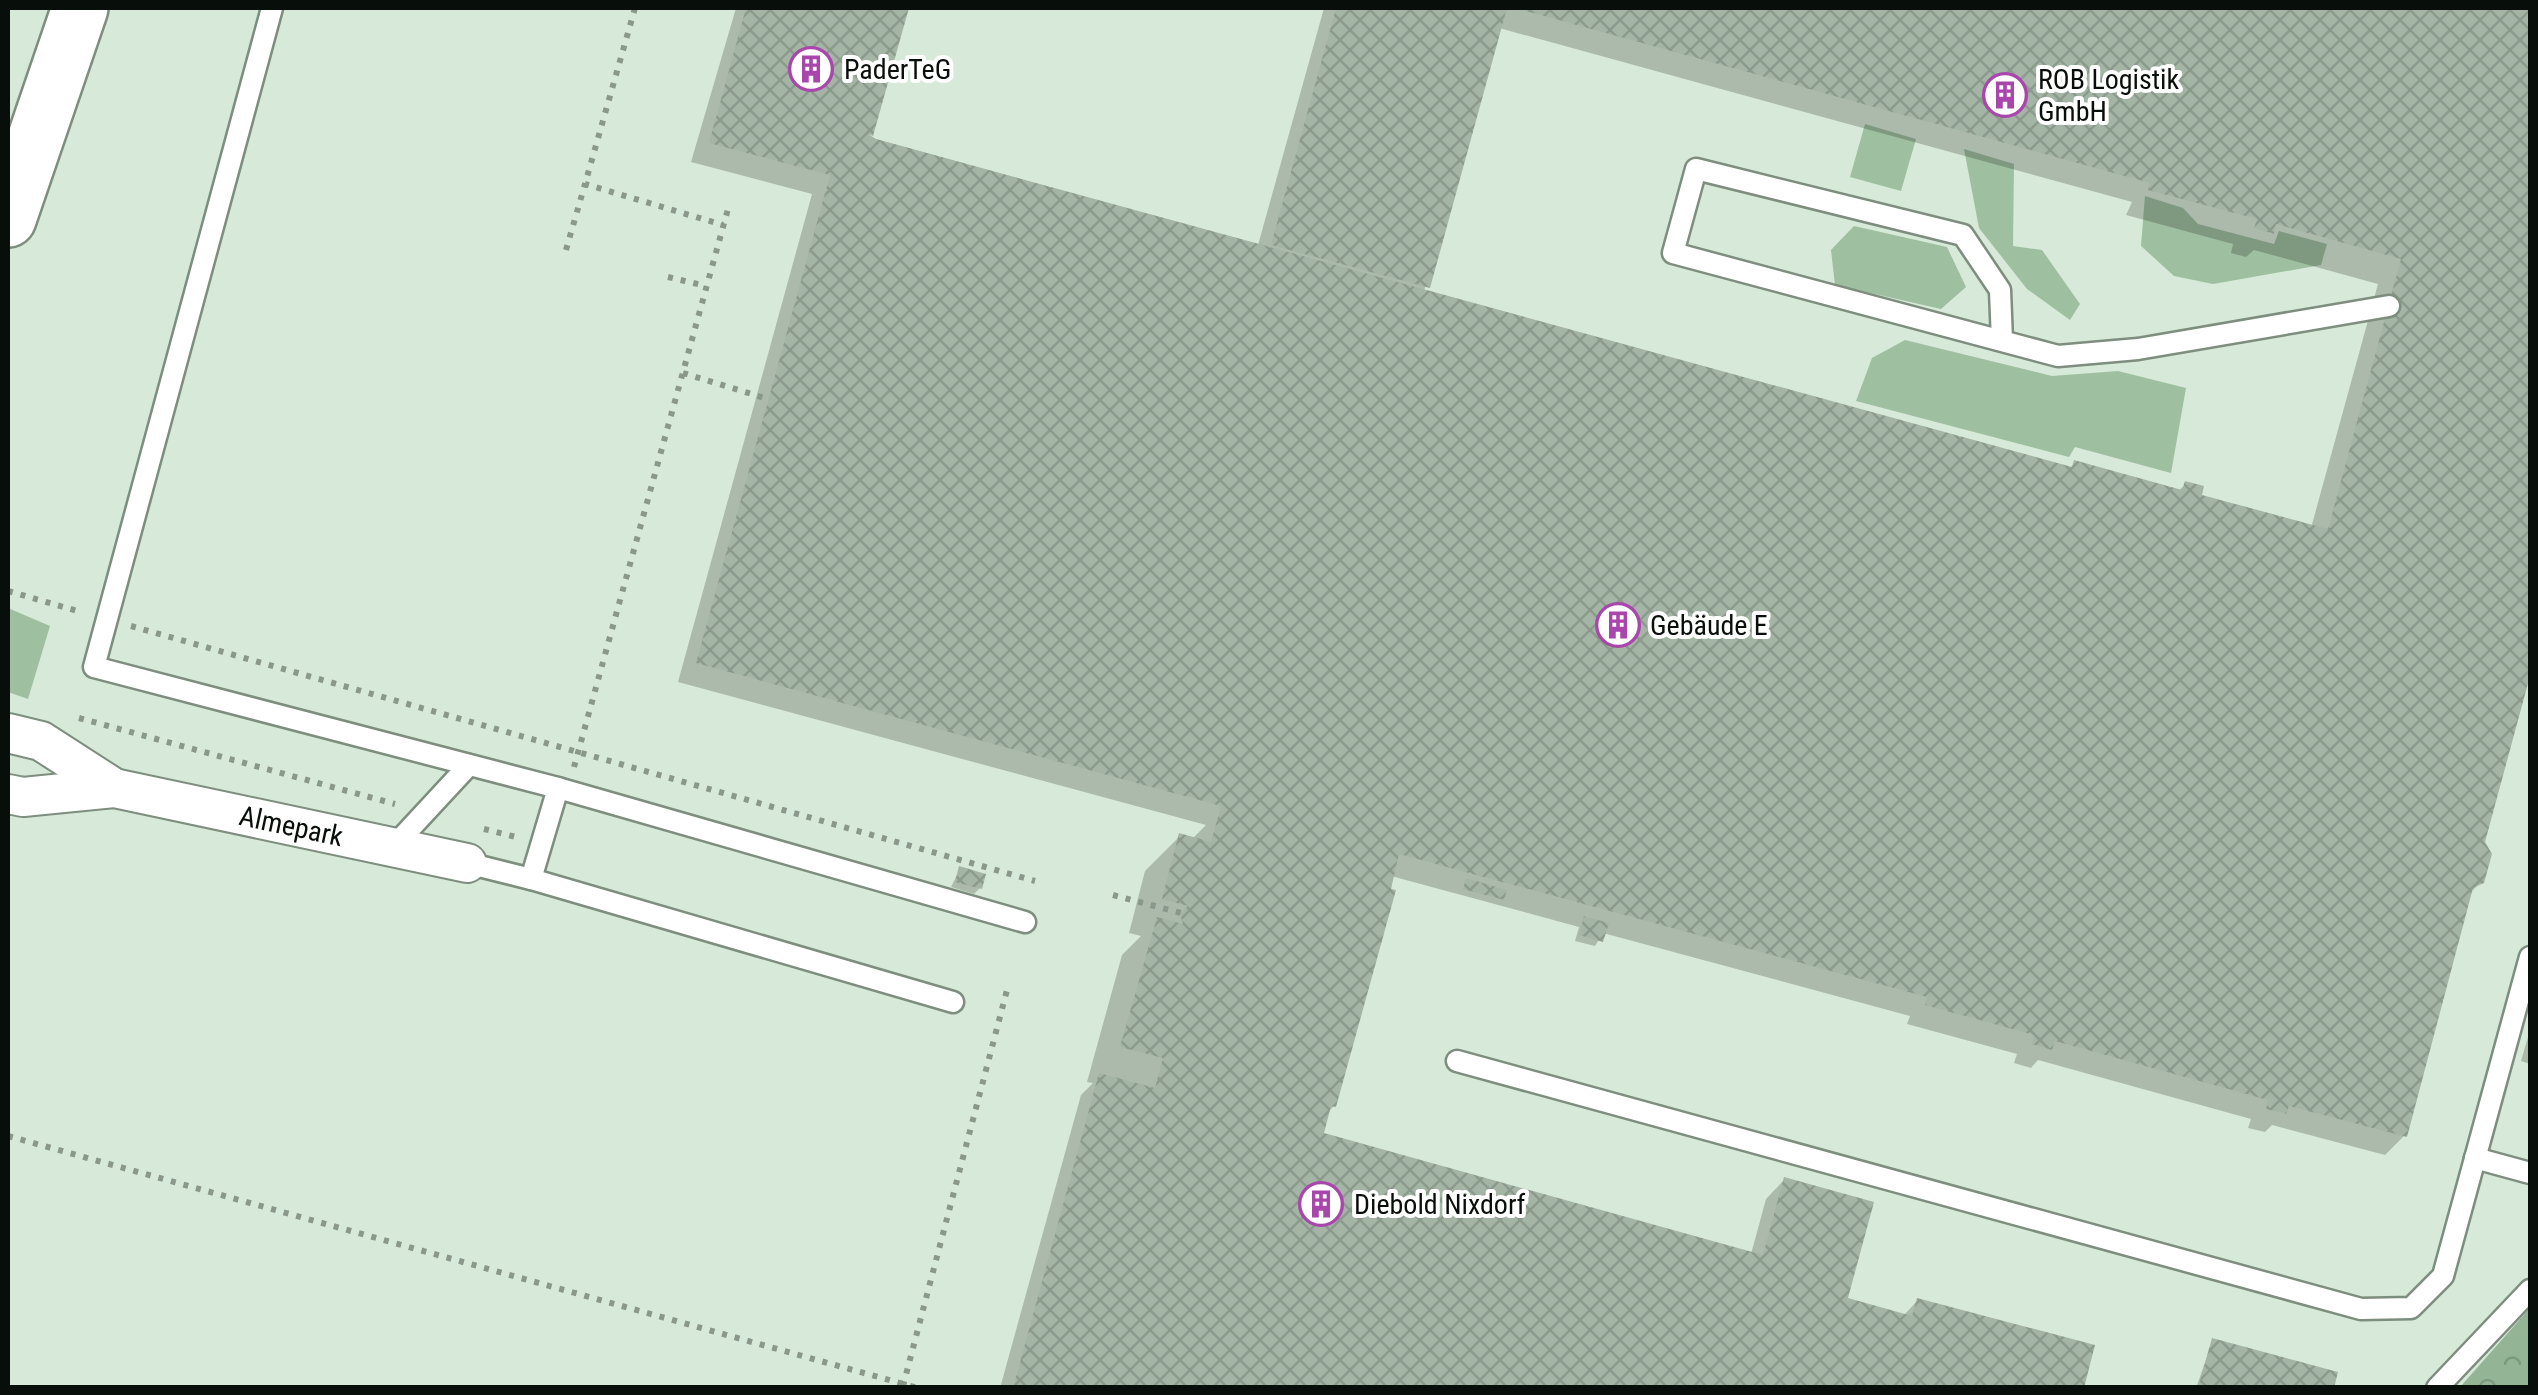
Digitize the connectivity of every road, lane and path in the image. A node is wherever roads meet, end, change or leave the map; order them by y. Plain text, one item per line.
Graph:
1 (80, 8) edge
2 (272, 8) edge
3 (635, 8) edge
4 (585, 184) junction
5 (728, 210) dead end
6 (8, 219) edge
7 (724, 224) junction
8 (566, 250) dead end
9 (668, 277) dead end
10 (706, 286) junction
11 (2389, 306) dead end
12 (2002, 341) junction
13 (682, 373) junction
14 (768, 399) dead end
15 (8, 592) edge
16 (107, 619) junction
17 (63, 714) dead end
18 (8, 732) edge
19 (578, 751) junction
20 (469, 765) junction
21 (114, 788) junction
22 (558, 788) junction
23 (8, 794) edge
24 (425, 812) junction
25 (541, 844) junction
26 (392, 847) junction
27 (467, 863) joint
28 (531, 879) junction
29 (1035, 882) dead end
30 (1113, 895) dead end
31 (1181, 913) dead end
32 (1025, 922) dead end
33 (2530, 957) edge
34 (1007, 990) dead end
35 (954, 1002) dead end
36 (1456, 1060) dead end
37 (8, 1136) edge
38 (2474, 1158) junction
39 (2530, 1173) edge
40 (2530, 1290) edge
41 (903, 1386) edge
42 (918, 1388) edge
43 (2437, 1388) edge

1 - 6 main road
2 - 16 lane
3 - 4 path
4 - 7 path
4 - 8 path
5 - 7 path
7 - 10 path
9 - 10 path
10 - 13 path
11 - 12 lane
12 - 12 lane
13 - 14 path
13 - 19 path
15 - 16 path
16 - 19 path
16 - 20 lane
17 - 24 path
18 - 21 street, Almepark
19 - 29 path
20 - 22 lane
20 - 24 lane
21 - 23 street, Almepark
21 - 26 street, Almepark
22 - 25 lane
22 - 32 lane
24 - 25 path
24 - 26 lane
25 - 28 lane
26 - 27 street, Almepark
27 - 28 lane
28 - 35 lane
30 - 31 path
33 - 38 lane
34 - 41 path
36 - 38 lane
37 - 41 path
38 - 39 lane
40 - 43 lane
41 - 42 path

